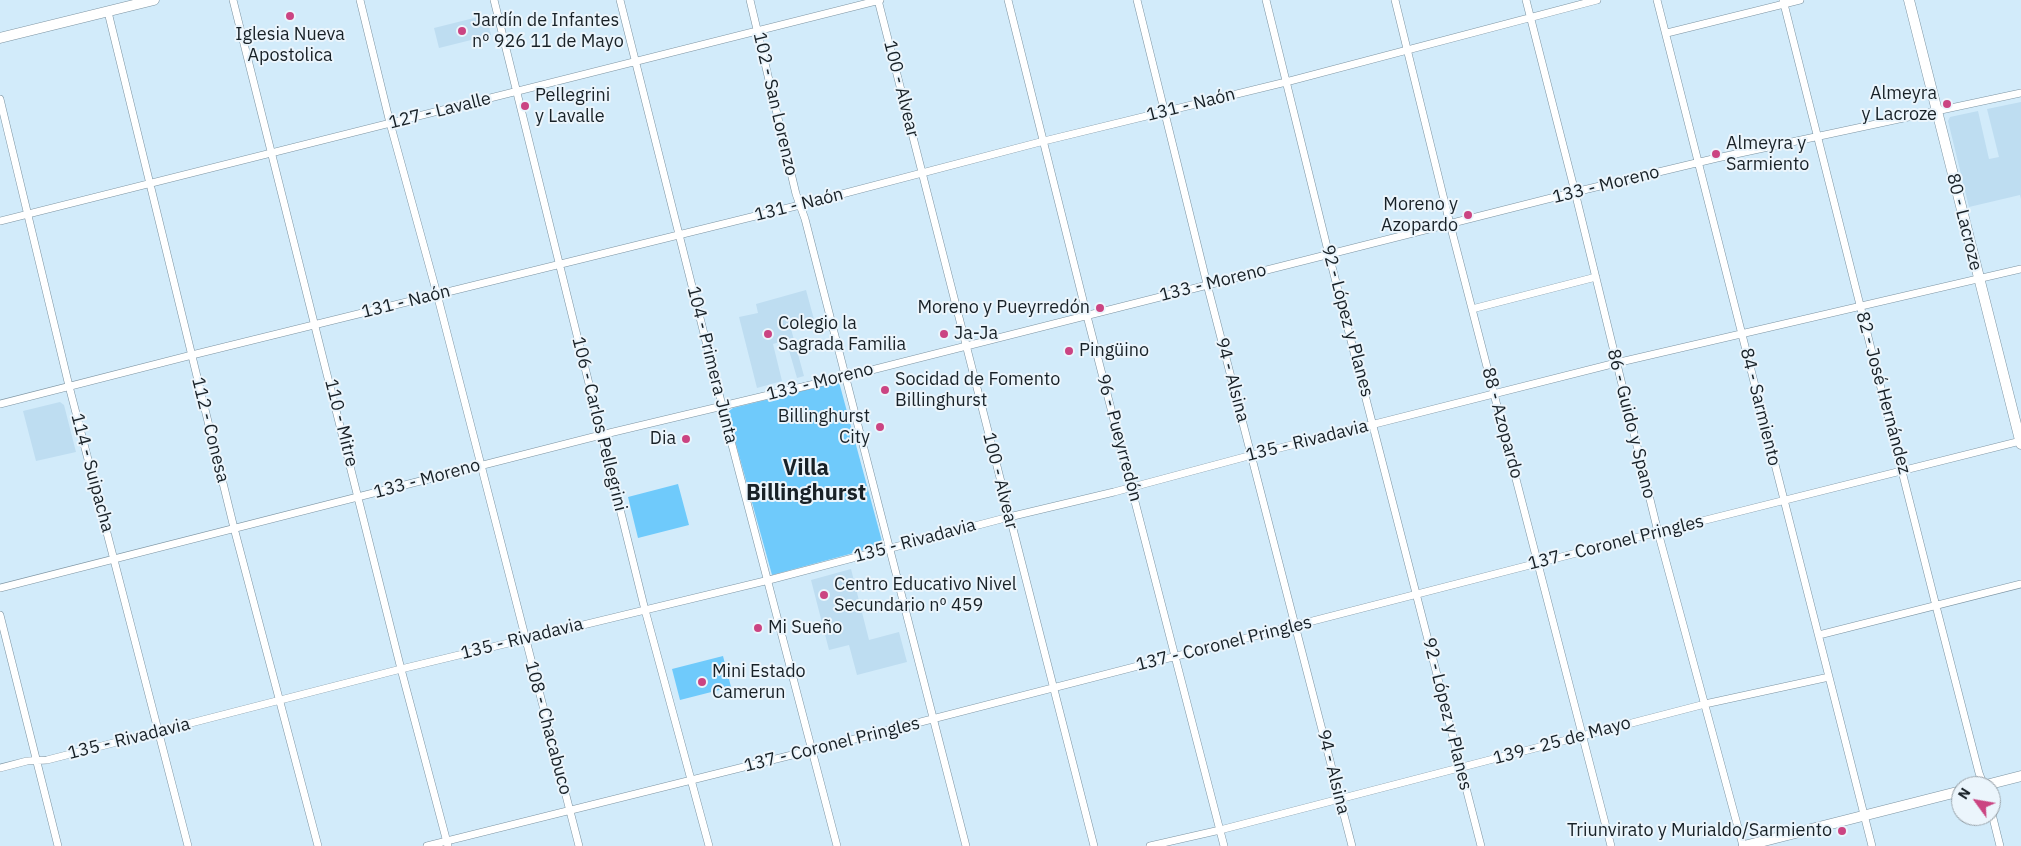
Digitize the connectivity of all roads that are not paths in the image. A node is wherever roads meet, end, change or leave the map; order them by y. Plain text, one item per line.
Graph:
1 (234, 0) edge
2 (360, 0) edge
3 (494, 0) edge
4 (620, 0) edge
5 (750, 0) edge
6 (879, 0) edge
7 (1008, 0) edge
8 (1137, 0) edge
9 (1266, 0) edge
10 (1395, 0) edge
11 (1526, 0) edge
12 (1597, 0) edge
13 (1657, 0) edge
14 (1800, 0) edge
15 (1909, 0) edge
16 (148, 1) edge
17 (1784, 2) edge
18 (108, 12) junction
19 (1530, 17) junction
20 (758, 32) junction
21 (1666, 33) junction
22 (0, 38) edge
23 (1407, 49) junction
24 (635, 62) junction
25 (1286, 82) junction
26 (516, 92) junction
27 (2021, 93) edge
28 (0, 99) edge
29 (1936, 110) junction
30 (1164, 112) junction
31 (390, 123) junction
32 (1818, 136) junction
33 (1044, 141) junction
34 (271, 153) junction
35 (1699, 162) junction
36 (922, 173) junction
37 (150, 184) junction
38 (1575, 192) junction
39 (800, 206) junction
40 (28, 215) junction
41 (0, 221) edge
42 (1450, 224) junction
43 (679, 234) junction
44 (1329, 255) junction
45 (560, 264) junction
46 (2021, 268) edge
47 (1596, 277) junction
48 (1978, 278) junction
49 (1207, 284) junction
50 (437, 294) junction
51 (1860, 307) junction
52 (1472, 308) junction
53 (1087, 316) junction
54 (316, 324) junction
55 (1742, 335) junction
56 (966, 346) junction
57 (192, 354) junction
58 (1616, 364) junction
59 (844, 377) junction
60 (69, 386) junction
61 (1494, 394) junction
62 (0, 404) edge
63 (723, 405) junction
64 (1374, 424) junction
65 (602, 435) junction
66 (2021, 442) edge
67 (1252, 455) junction
68 (480, 465) junction
69 (1903, 472) junction
70 (1132, 486) junction
71 (359, 497) junction
72 (1783, 501) junction
73 (1009, 517) junction
74 (234, 528) junction
75 (1658, 532) junction
76 (889, 548) junction
77 (114, 559) junction
78 (1538, 563) junction
79 (769, 580) junction
80 (2021, 584) edge
81 (0, 588) edge
82 (1417, 595) junction
83 (1936, 606) junction
84 (645, 610) junction
85 (0, 615) edge
86 (1296, 626) junction
87 (1819, 635) junction
88 (524, 638) junction
89 (1174, 656) junction
90 (401, 669) junction
91 (1829, 677) junction
92 (1054, 688) junction
93 (280, 701) junction
94 (1705, 704) junction
95 (933, 719) junction
96 (160, 732) junction
97 (1583, 734) junction
98 (812, 750) junction
99 (37, 761) junction
100 (0, 768) edge
101 (1461, 768) junction
102 (1980, 776) edge
103 (2021, 776) edge
104 (692, 780) junction
105 (2001, 781) edge
106 (1951, 793) edge
107 (1340, 799) junction
108 (569, 810) junction
109 (1864, 814) junction
110 (1995, 826) edge
111 (1220, 830) junction
112 (447, 844) edge
113 (58, 846) edge
114 (188, 846) edge
115 (318, 846) edge
116 (427, 846) edge
117 (579, 846) edge
118 (708, 846) edge
119 (837, 846) edge
120 (966, 846) edge
121 (1094, 846) edge
122 (1150, 846) edge
123 (1224, 846) edge
124 (1352, 846) edge
125 (1481, 846) edge
126 (1611, 846) edge
127 (1744, 846) edge
128 (1872, 846) edge
129 (2000, 846) edge

1 - 34 street, 110 - Mitre
2 - 31 street, 108 - Chacabuco
3 - 26 street, 106 - Carlos Pellegrini
4 - 24 street, 104 - Primera Junta
5 - 20 street, 102 - San Lorenzo
6 - 20 street, 127 - Lavalle
6 - 36 street, 100 - Alvear
7 - 33 street, 96 - Pueyrredón
8 - 30 street, 94 - Alsina
9 - 25 street, 92 - López y Planes
10 - 23 street, 88 - Azopardo
11 - 19 street, 86 - Guido y Spano
12 - 19 street, 131 - Naón
13 - 21 street, 84 - Sarmiento
14 - 17 street
15 - 29 street, 80 - Lacroze
16 - 18 street
17 - 21 street
17 - 32 street, 82 - José Hernández
18 - 22 street
18 - 37 street, 112 - Conesa
19 - 23 street, 131 - Naón
19 - 38 street, 86 - Guido y Spano
20 - 24 street, 127 - Lavalle
20 - 39 street, 102 - San Lorenzo
21 - 35 street, 84 - Sarmiento
23 - 25 street, 131 - Naón
23 - 42 street, 88 - Azopardo
24 - 26 street, 127 - Lavalle
24 - 43 street, 104 - Primera Junta
25 - 30 street, 131 - Naón
25 - 44 street, 92 - López y Planes
26 - 31 street, 127 - Lavalle
26 - 45 street, 106 - Carlos Pellegrini
27 - 29 street, 133 - Moreno
28 - 40 street, 114 - Suipacha
29 - 32 street, 133 - Moreno
29 - 48 street, 80 - Lacroze
30 - 33 street, 131 - Naón
30 - 49 street, 94 - Alsina
31 - 34 street, 127 - Lavalle
31 - 50 street, 108 - Chacabuco
32 - 35 street, 133 - Moreno
32 - 51 street, 82 - José Hernández
33 - 36 street, 131 - Naón
33 - 53 street, 96 - Pueyrredón
34 - 37 street, 127 - Lavalle
34 - 54 street, 110 - Mitre
35 - 38 street, 133 - Moreno
35 - 55 street, 84 - Sarmiento
36 - 39 street, 131 - Naón
36 - 56 street, 100 - Alvear
37 - 40 street, 127 - Lavalle
37 - 57 street, 112 - Conesa
38 - 42 street, 133 - Moreno
38 - 47 street, 86 - Guido y Spano
39 - 43 street, 131 - Naón
39 - 59 street, 102 - San Lorenzo
40 - 41 street, 127 - Lavalle
40 - 60 street, 114 - Suipacha
42 - 44 street, 133 - Moreno
42 - 52 street, 88 - Azopardo
43 - 45 street, 131 - Naón
43 - 63 street, 104 - Primera Junta
44 - 49 street, 133 - Moreno
44 - 64 street, 92 - López y Planes
45 - 50 street, 131 - Naón
45 - 65 street, 106 - Carlos Pellegrini
46 - 48 street, 135 - Rivadavia
47 - 52 street
47 - 58 street, 86 - Guido y Spano
48 - 51 street, 135 - Rivadavia
48 - 66 street, 80 - Lacroze
49 - 53 street, 133 - Moreno
49 - 67 street, 94 - Alsina
50 - 54 street, 131 - Naón
50 - 68 street, 108 - Chacabuco
51 - 55 street, 135 - Rivadavia
51 - 69 street, 82 - José Hernández
52 - 61 street, 88 - Azopardo
53 - 56 street, 133 - Moreno
53 - 70 street, 96 - Pueyrredón
54 - 57 street, 131 - Naón
54 - 71 street, 110 - Mitre
55 - 58 street, 135 - Rivadavia
55 - 72 street, 84 - Sarmiento
56 - 59 street, 133 - Moreno
56 - 73 street, 100 - Alvear
57 - 60 street, 131 - Naón
57 - 74 street, 112 - Conesa
58 - 61 street, 135 - Rivadavia
58 - 75 street, 86 - Guido y Spano
59 - 63 street, 133 - Moreno
59 - 76 street, 102 - San Lorenzo
60 - 62 street, 131 - Naón
60 - 77 street, 114 - Suipacha
61 - 64 street, 135 - Rivadavia
61 - 78 street, 88 - Azopardo
63 - 65 street, 133 - Moreno
63 - 79 street, 104 - Primera Junta
64 - 67 street, 135 - Rivadavia
64 - 82 street, 92 - López y Planes
65 - 68 street, 133 - Moreno
65 - 84 street, 106 - Carlos Pellegrini
66 - 69 street, 137 - Coronel Pringles
67 - 70 street, 135 - Rivadavia
67 - 86 street, 94 - Alsina
68 - 71 street, 133 - Moreno
68 - 88 street, 108 - Chacabuco
69 - 72 street, 137 - Coronel Pringles
69 - 83 street, 82 - José Hernández
70 - 73 street, 135 - Rivadavia
70 - 89 street, 96 - Pueyrredón
71 - 74 street, 133 - Moreno
71 - 90 street, 110 - Mitre
72 - 75 street, 137 - Coronel Pringles
72 - 87 street, 84 - Sarmiento
73 - 76 street, 135 - Rivadavia
73 - 92 street, 100 - Alvear
74 - 77 street, 133 - Moreno
74 - 93 street, 112 - Conesa
75 - 78 street, 137 - Coronel Pringles
75 - 94 street, 86 - Guido y Spano
76 - 79 street, 135 - Rivadavia
76 - 95 street, 102 - San Lorenzo
77 - 81 street, 133 - Moreno
77 - 96 street, 114 - Suipacha
78 - 82 street, 137 - Coronel Pringles
78 - 97 street, 88 - Azopardo
79 - 84 street, 135 - Rivadavia
79 - 98 street, 104 - Primera Junta
80 - 83 street
82 - 86 street, 137 - Coronel Pringles
82 - 101 street, 92 - López y Planes
83 - 87 street
83 - 102 street, 82 - José Hernández
84 - 88 street, 135 - Rivadavia
84 - 104 street, 106 - Carlos Pellegrini
85 - 99 street
86 - 89 street, 137 - Coronel Pringles
86 - 107 street, 94 - Alsina
87 - 91 street, 84 - Sarmiento
88 - 90 street, 135 - Rivadavia
88 - 108 street, 108 - Chacabuco
89 - 92 street, 137 - Coronel Pringles
89 - 111 street, 96 - Pueyrredón
90 - 93 street, 135 - Rivadavia
90 - 112 street, 110 - Mitre
91 - 94 street, 139 - 25 de Mayo
91 - 109 street, 84 - Sarmiento
92 - 95 street, 137 - Coronel Pringles
92 - 121 street, 100 - Alvear
93 - 96 street, 135 - Rivadavia
93 - 115 street, 112 - Conesa
94 - 97 street, 139 - 25 de Mayo
94 - 127 street, 86 - Guido y Spano
95 - 98 street, 137 - Coronel Pringles
95 - 120 street, 102 - San Lorenzo
96 - 99 street, 135 - Rivadavia
96 - 114 street, 114 - Suipacha
97 - 101 street, 139 - 25 de Mayo
97 - 126 street, 88 - Azopardo
98 - 104 street, 137 - Coronel Pringles
98 - 119 street, 104 - Primera Junta
99 - 100 street, 135 - Rivadavia
99 - 113 street
101 - 107 street, 139 - 25 de Mayo
101 - 125 street, 92 - López y Planes
103 - 105 street
104 - 108 street, 137 - Coronel Pringles
104 - 118 street, 106 - Carlos Pellegrini
106 - 109 street
107 - 111 street, 139 - 25 de Mayo
107 - 124 street, 94 - Alsina
108 - 112 street, 137 - Coronel Pringles
108 - 117 street, 108 - Chacabuco
109 - 127 street
109 - 128 street, 84 - Sarmiento
110 - 129 street
111 - 122 street, 139 - 25 de Mayo
111 - 123 street, 96 - Pueyrredón
112 - 116 street, 137 - Coronel Pringles

